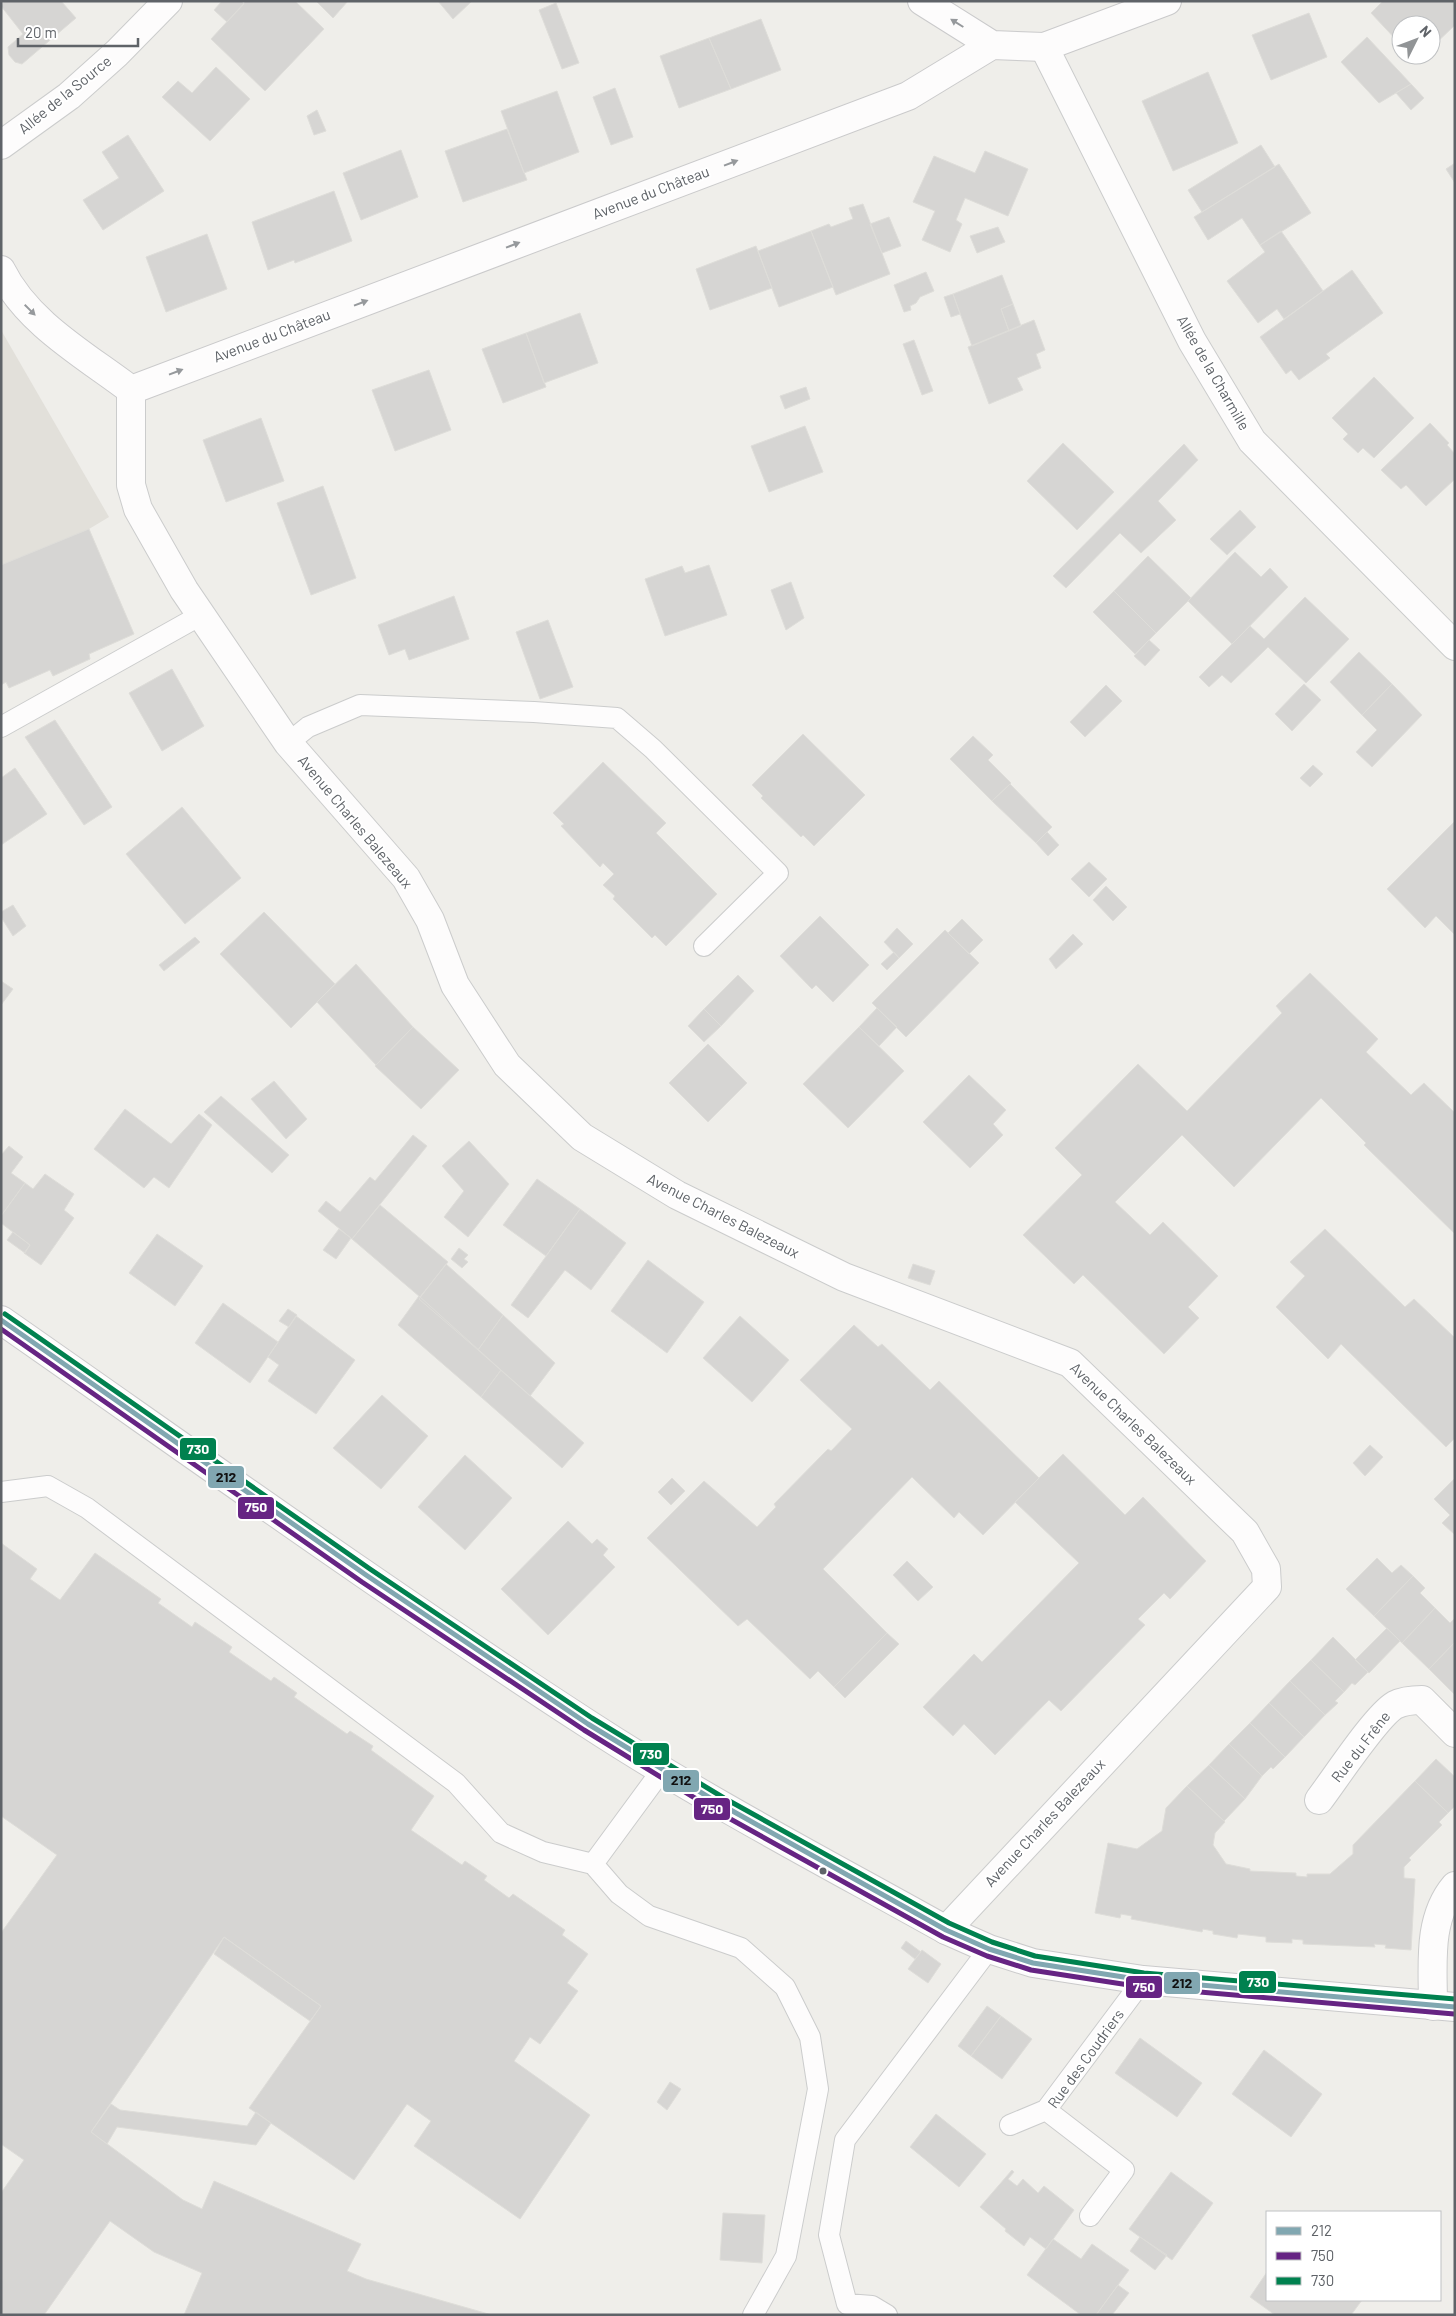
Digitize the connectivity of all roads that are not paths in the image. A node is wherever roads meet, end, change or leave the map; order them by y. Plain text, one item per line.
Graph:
1 (168, 1) edge
2 (922, 1) edge
3 (1166, 1) edge
4 (992, 44) junction
5 (1044, 46) junction
6 (1, 145) edge
7 (1, 270) edge
8 (131, 390) junction
9 (201, 615) junction
10 (1455, 646) edge
11 (1, 727) edge
12 (288, 743) junction
13 (704, 946) dead end
14 (1, 1320) edge
15 (1, 1492) edge
16 (1455, 1732) edge
17 (662, 1770) junction
18 (1320, 1800) dead end
19 (594, 1864) junction
20 (1455, 1886) edge
21 (946, 1930) junction
22 (989, 1949) junction
23 (1143, 1980) junction
24 (1444, 2006) edge
25 (1046, 2110) junction
26 (1010, 2125) dead end
27 (1090, 2216) dead end
28 (840, 2309) edge
29 (753, 2315) edge
30 (887, 2315) edge

1 - 6 street, Allée de la Source
4 -> 2 street
3 - 5 street
4 - 5 street
8 -> 4 street, Avenue du Château
5 - 10 street, Allée de la Charmille
7 -> 8 street
8 - 9 street, Avenue Charles Balezeaux
9 - 11 lane
9 - 12 street, Avenue Charles Balezeaux
12 - 13 lane
12 - 21 street, Avenue Charles Balezeaux
14 - 17 street
15 - 19 lane
16 - 18 street, Rue du Frêne
17 - 19 lane
17 - 21 street
19 - 29 lane
20 - 24 street
21 - 22 street
22 - 23 street
22 - 28 lane
23 - 24 street
23 - 25 lane, Rue des Coudriers
25 - 26 lane
25 - 27 lane, Rue des Coudriers
28 - 30 lane

